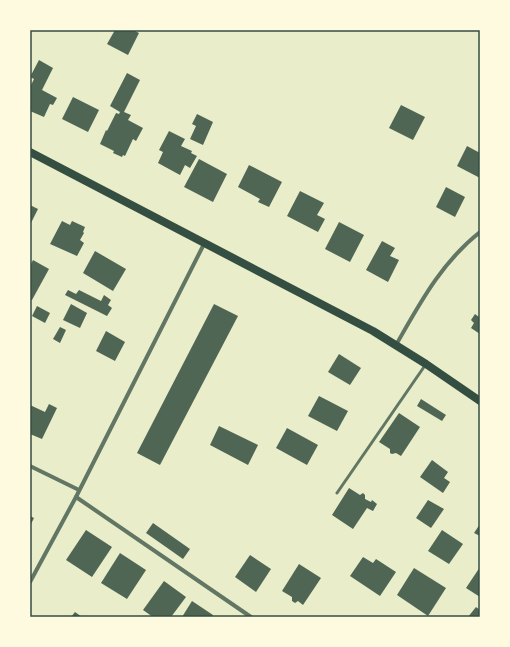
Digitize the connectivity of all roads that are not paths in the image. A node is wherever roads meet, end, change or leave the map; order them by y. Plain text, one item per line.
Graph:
1 (30, 152) edge
2 (480, 232) edge
3 (204, 244) junction
4 (396, 345) junction
5 (426, 364) junction
6 (480, 401) edge
7 (30, 466) edge
8 (79, 490) junction
9 (337, 493) dead end
10 (76, 497) junction
11 (30, 582) edge
12 (251, 617) edge

1 - 3 main road
2 - 4 street
3 - 4 main road
3 - 8 street
4 - 5 main road
5 - 6 main road
5 - 9 lane
7 - 8 street
8 - 10 street
10 - 11 street
10 - 12 street

